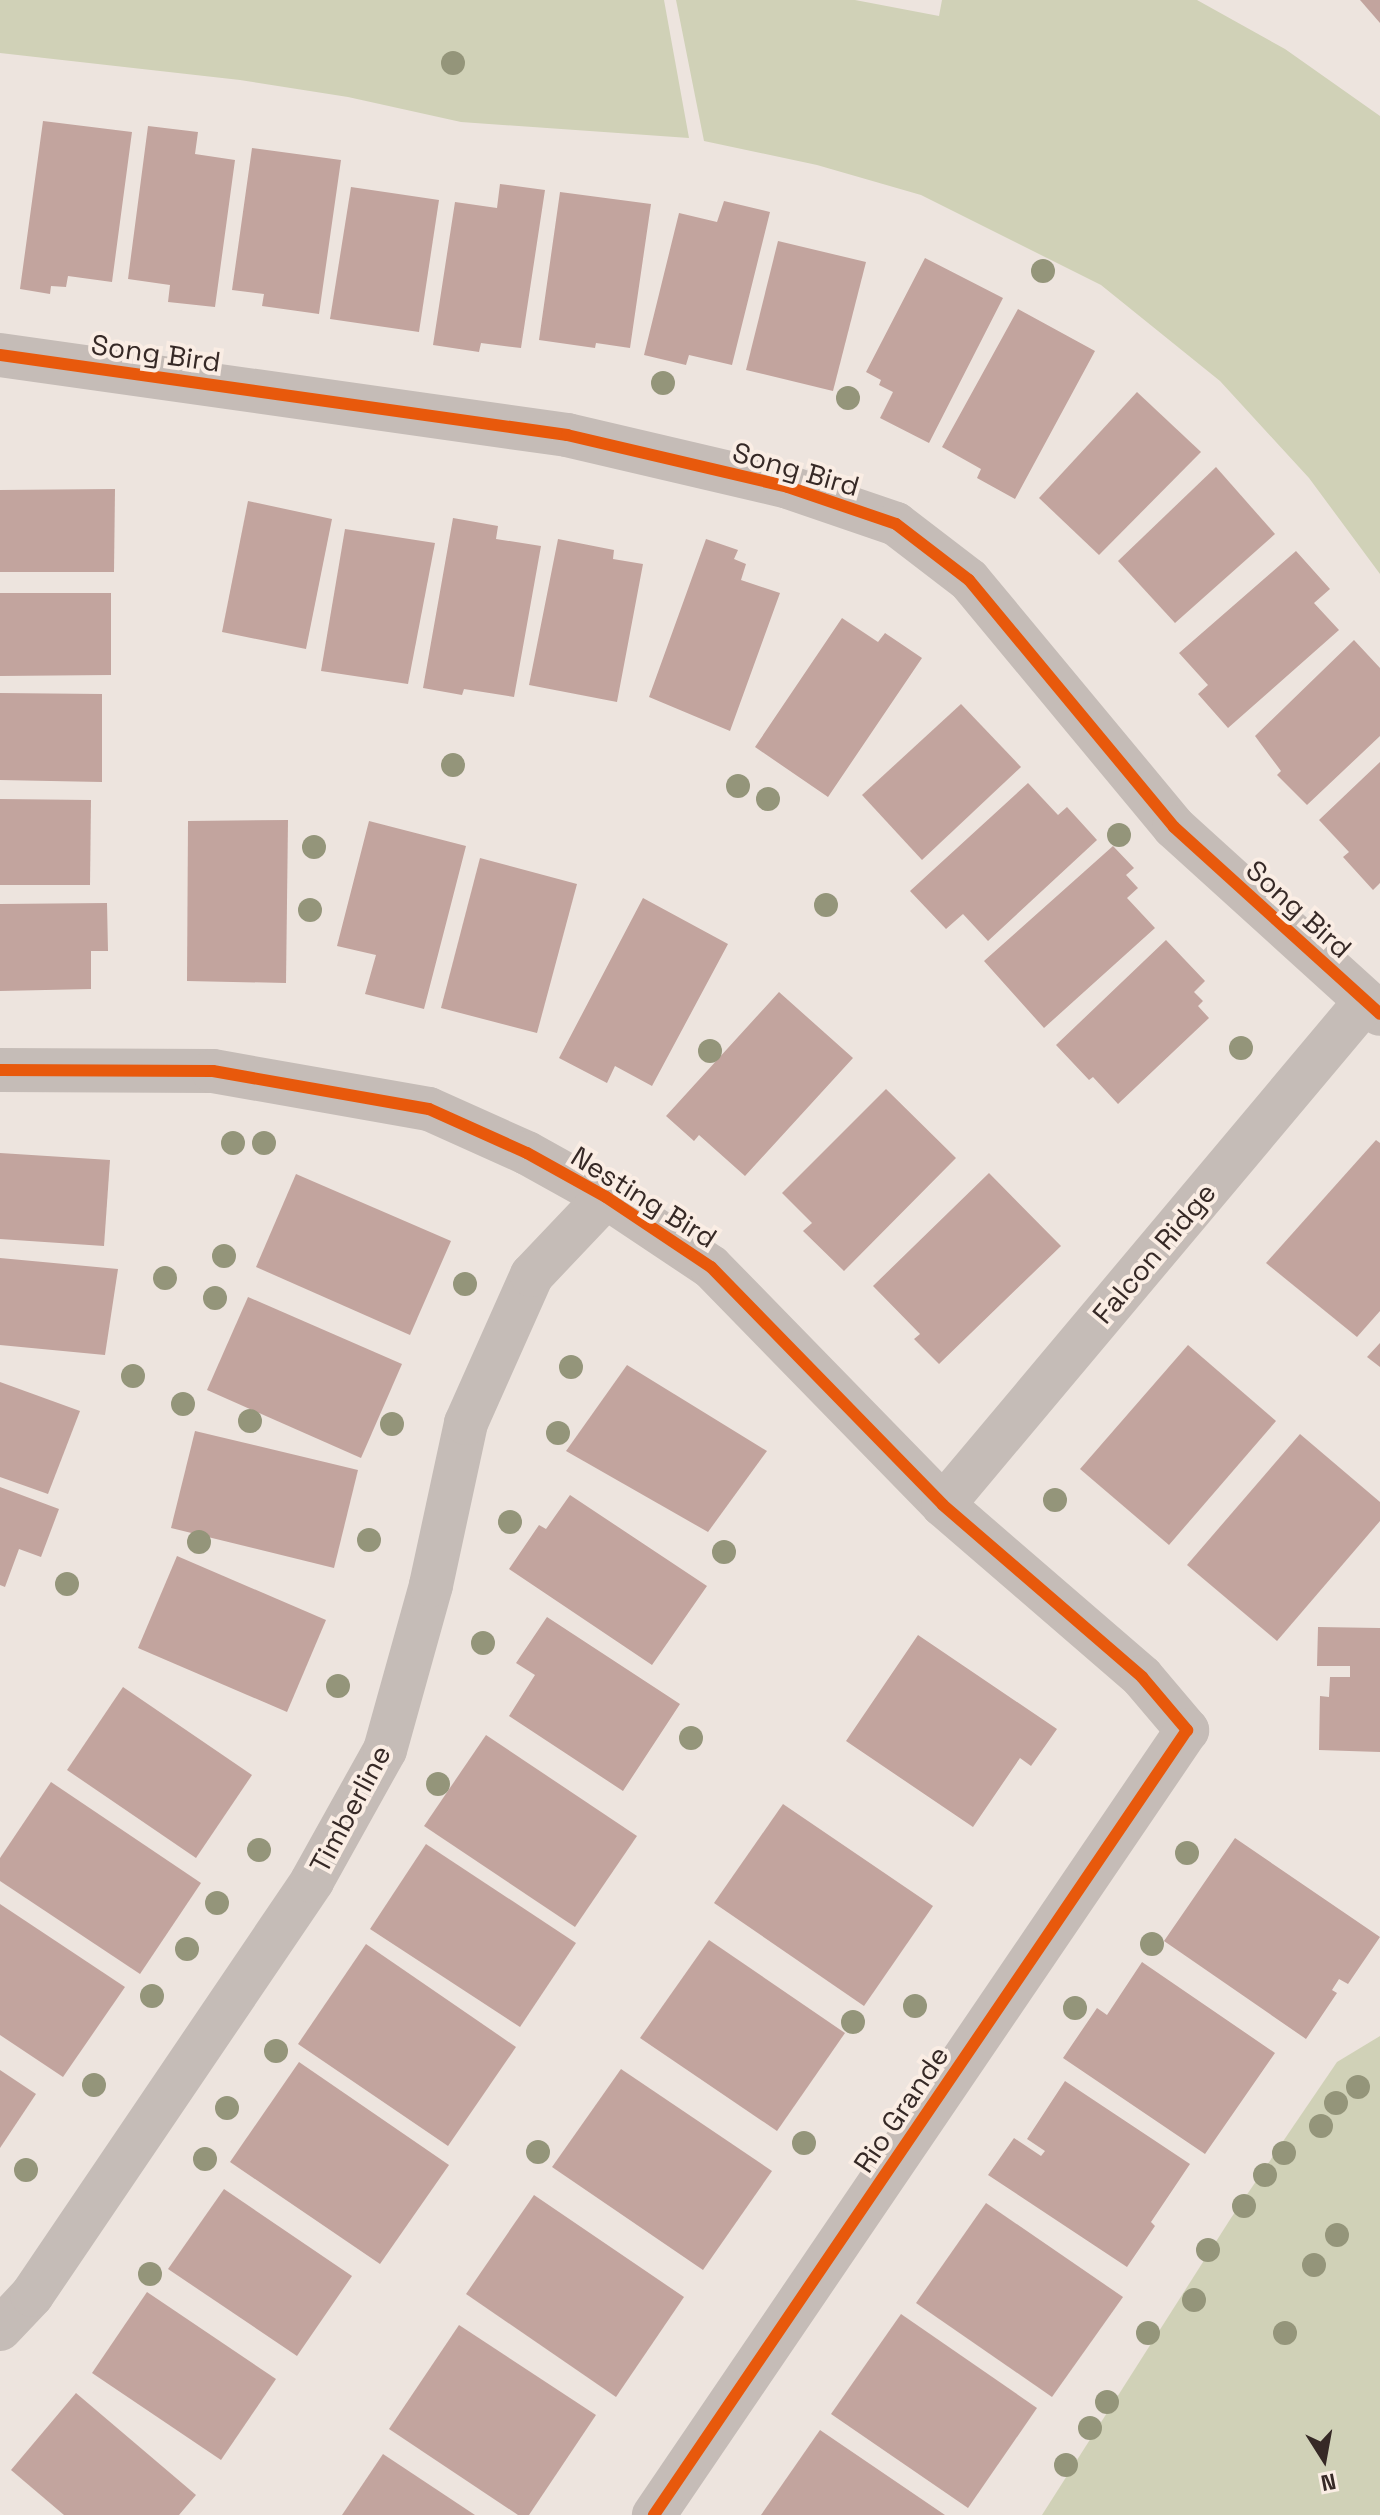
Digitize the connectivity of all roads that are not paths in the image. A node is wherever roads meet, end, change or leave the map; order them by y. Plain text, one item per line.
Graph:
1 (0, 355) edge
2 (1372, 1008) edge
3 (0, 1070) edge
4 (606, 1197) junction
5 (943, 1505) junction
6 (1187, 1730) joint
7 (0, 2329) edge
8 (654, 2515) edge

1 - 2 street, Song Bird
2 - 5 street, Falcon Ridge
3 - 4 street, Nesting Bird
4 - 5 street, Nesting Bird
4 - 7 street, Timberline
5 - 6 street, Nesting Bird
6 - 8 street, Rio Grande

